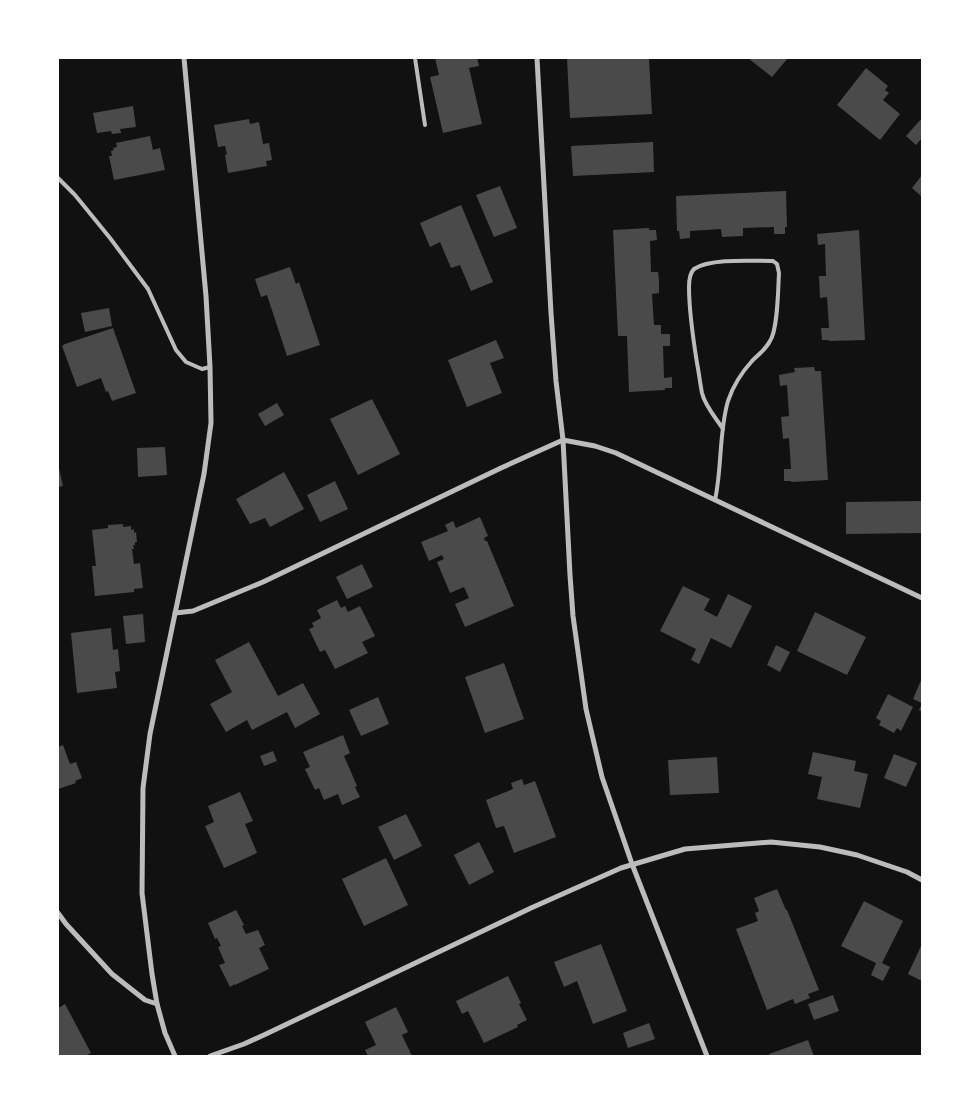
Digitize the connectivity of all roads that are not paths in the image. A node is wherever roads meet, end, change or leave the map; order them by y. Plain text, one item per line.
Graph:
1 (184, 58) edge
2 (416, 58) edge
3 (537, 58) edge
4 (425, 125) dead end
5 (58, 178) edge
6 (210, 367) junction
7 (723, 429) junction
8 (563, 440) junction
9 (714, 500) junction
10 (922, 598) edge
11 (175, 613) junction
12 (632, 864) junction
13 (922, 880) edge
14 (58, 913) edge
15 (157, 1004) junction
16 (175, 1056) edge
17 (210, 1056) edge
18 (707, 1056) edge

1 - 6 street
2 - 4 lane
3 - 8 street
5 - 6 lane
6 - 11 street
7 - 7 lane
7 - 9 lane
8 - 9 street
8 - 11 street
8 - 12 street
9 - 10 street
11 - 15 street
12 - 13 street
12 - 17 street
12 - 18 street
14 - 15 street
15 - 16 street

